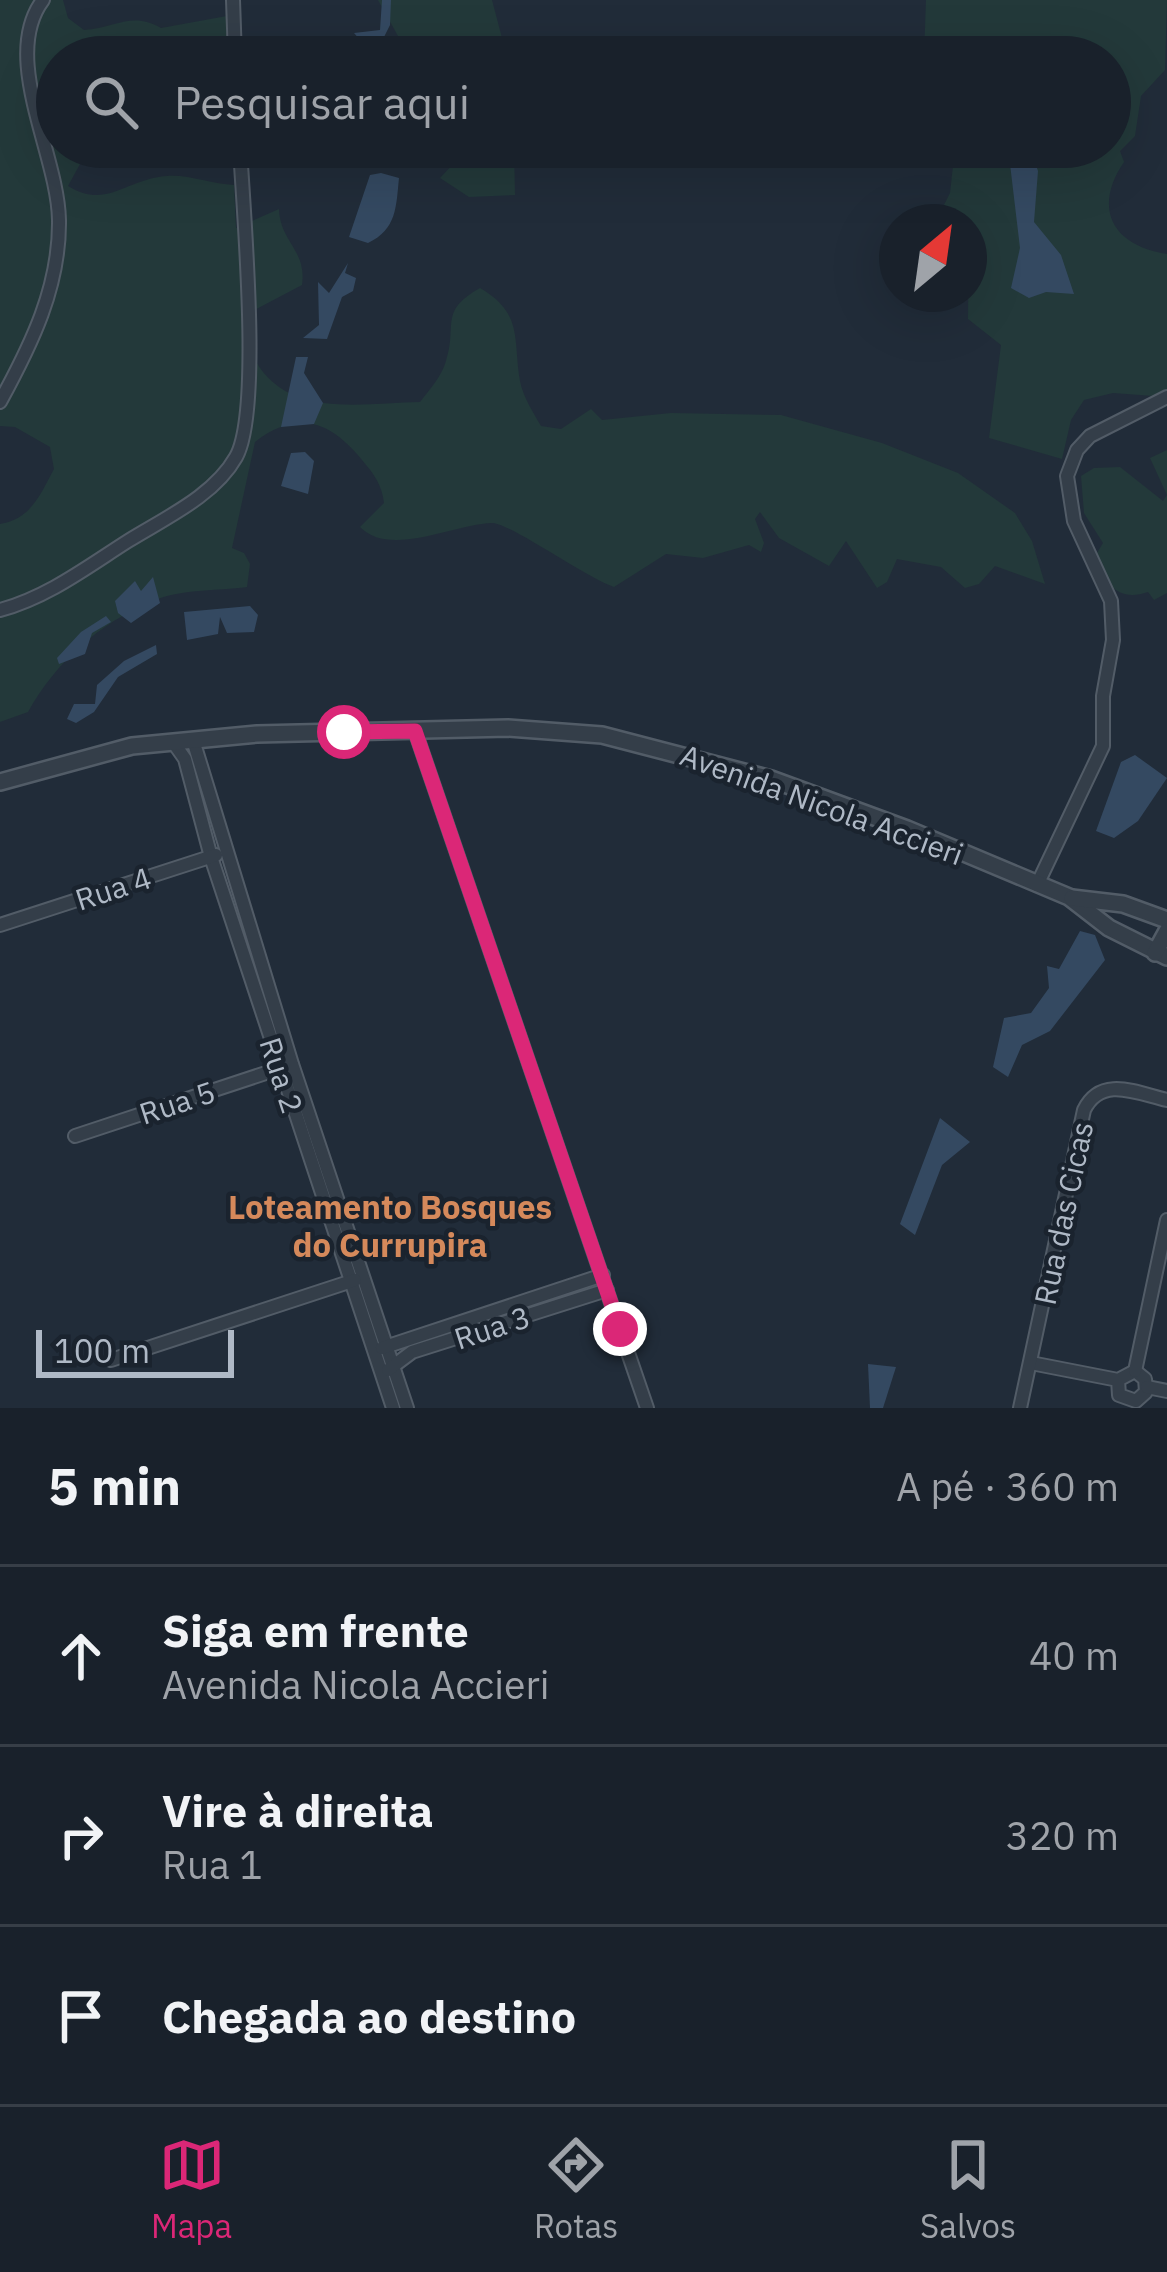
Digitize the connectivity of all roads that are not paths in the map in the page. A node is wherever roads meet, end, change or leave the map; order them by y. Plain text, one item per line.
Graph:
1 (43, 0) edge
2 (232, 0) edge
3 (235, 36) edge
4 (36, 123) edge
5 (50, 168) edge
6 (241, 168) edge
7 (1167, 397) edge
8 (0, 402) edge
9 (0, 610) edge
10 (415, 731) junction
11 (194, 740) junction
12 (173, 742) junction
13 (0, 782) edge
14 (226, 852) junction
15 (212, 856) junction
16 (1037, 886) junction
17 (1069, 897) junction
18 (1167, 920) edge
19 (0, 925) edge
20 (1167, 931) edge
21 (1161, 955) edge
22 (286, 1066) junction
23 (1167, 1100) edge
24 (75, 1136) dead end
25 (1167, 1220) edge
26 (356, 1280) junction
27 (605, 1283) junction
28 (380, 1349) junction
29 (111, 1360) dead end
30 (1030, 1363) junction
31 (388, 1370) junction
32 (1135, 1371) junction
33 (1118, 1380) junction
34 (1147, 1387) junction
35 (1167, 1391) edge
36 (1126, 1404) edge
37 (392, 1408) edge
38 (407, 1408) edge
39 (647, 1408) edge
40 (1020, 1408) edge

1 - 4 street
2 - 3 street
5 - 8 street
6 - 9 street
7 - 16 street
10 - 11 street, Avenida Nicola Accieri
10 - 16 street, Avenida Nicola Accieri
10 - 27 street
11 - 12 street, Avenida Nicola Accieri
11 - 14 street, Rua 2
12 - 13 street, Avenida Nicola Accieri
12 - 15 street, Rua 2
14 - 15 street, Rua 4
14 - 22 street, Rua 2
15 - 19 street, Rua 4
15 - 22 street, Rua 2
16 - 17 street, Avenida Nicola Accieri
17 - 18 street, Avenida Nicola Accieri
17 - 21 street, Avenida Nicola Accieri
20 - 21 street
22 - 24 street, Rua 5
22 - 26 street, Rua 2
23 - 30 street, Rua das Cicas
25 - 32 street
26 - 28 street, Rua 2
26 - 29 street
27 - 28 street, Rua 3
27 - 31 street, Rua 3
27 - 39 street
28 - 31 street, Rua 2
30 - 33 street
30 - 40 street, Rua das Cicas
31 - 37 street, Rua 2
31 - 38 street, Rua 2
32 - 33 street
32 - 34 street
33 - 36 street
34 - 35 street
34 - 36 street

